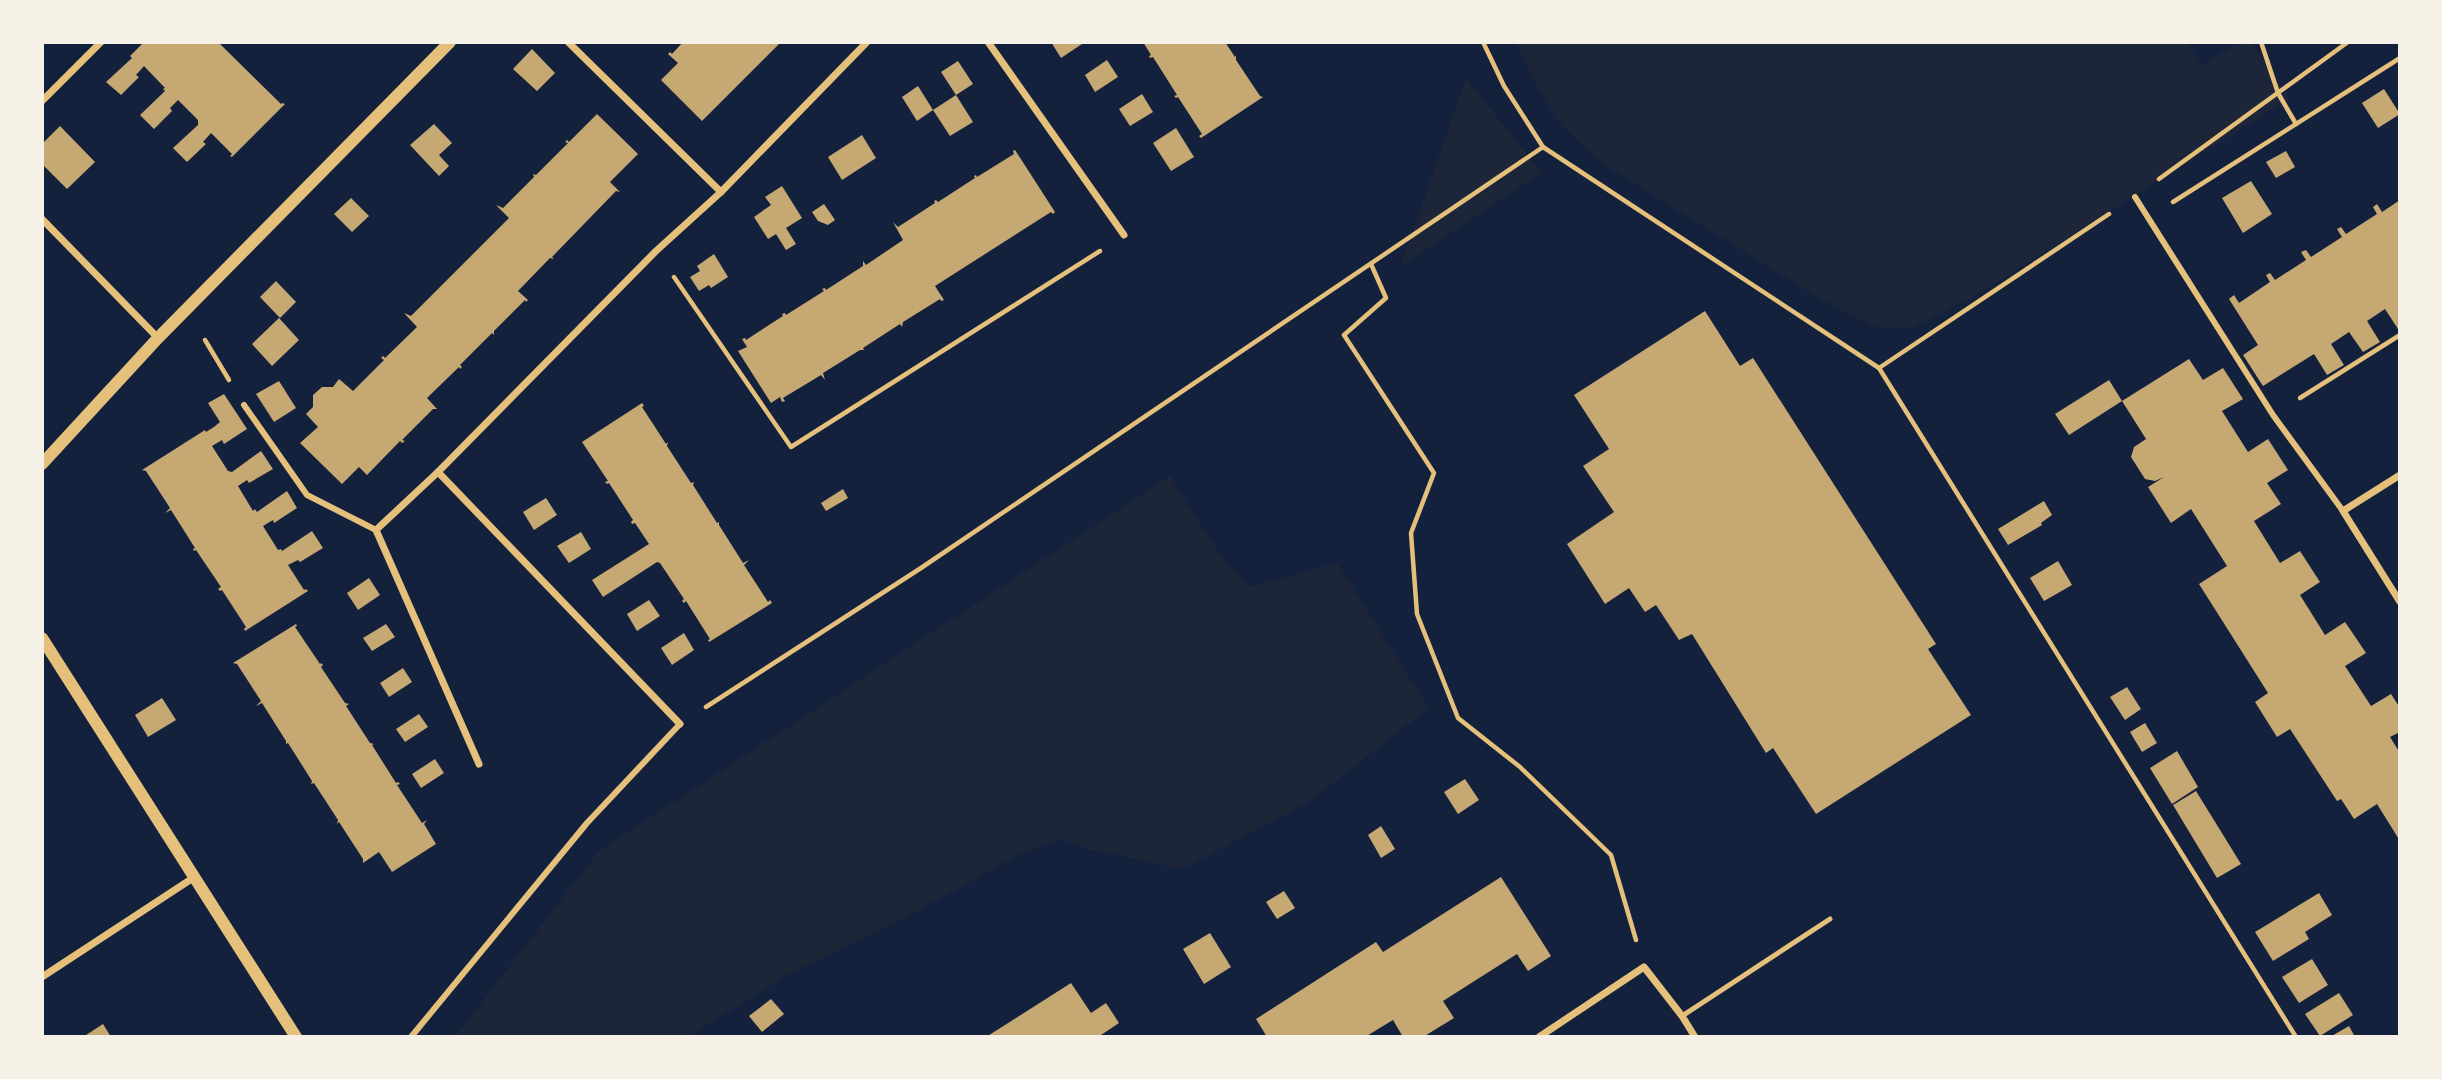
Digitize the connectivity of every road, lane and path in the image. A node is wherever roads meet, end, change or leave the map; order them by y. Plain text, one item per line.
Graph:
1 (101, 42) edge
2 (450, 42) edge
3 (568, 42) edge
4 (867, 42) edge
5 (988, 42) edge
6 (1483, 42) edge
7 (2262, 42) edge
8 (2348, 42) edge
9 (2400, 58) edge
10 (2278, 93) junction
11 (42, 101) edge
12 (2296, 124) junction
13 (1543, 147) junction
14 (721, 192) junction
15 (2134, 197) junction
16 (2149, 218) junction
17 (42, 219) edge
18 (1124, 235) joint
19 (656, 251) junction
20 (1371, 264) junction
21 (186, 309) junction
22 (2400, 335) edge
23 (158, 338) junction
24 (1879, 368) junction
25 (244, 404) joint
26 (2273, 415) junction
27 (42, 464) edge
28 (438, 472) junction
29 (2400, 474) edge
30 (2343, 511) junction
31 (376, 530) junction
32 (2400, 602) edge
33 (42, 638) edge
34 (680, 724) junction
35 (479, 764) dead end
36 (193, 878) junction
37 (1830, 919) dead end
38 (1644, 967) junction
39 (42, 977) edge
40 (1682, 1016) junction
41 (296, 1037) edge
42 (411, 1037) edge
43 (1539, 1037) edge
44 (1695, 1037) edge
45 (2296, 1037) edge

1 - 11 street
2 - 21 street
3 - 14 street
4 - 14 street
5 - 18 street
6 - 13 path
7 - 10 path
8 - 10 path
9 - 12 path
10 - 12 path
10 - 15 path
12 - 16 path
13 - 20 path
13 - 24 path
14 - 19 street
15 - 16 street
15 - 24 path
16 - 26 street
17 - 23 street
18 - 19 path
19 - 28 street
20 - 34 path
20 - 38 path
21 - 23 street
21 - 25 path
22 - 26 path
23 - 27 street
24 - 45 path
25 - 31 street
26 - 30 street
28 - 31 street
28 - 34 street
29 - 30 street
30 - 32 street
31 - 35 street
33 - 36 street
34 - 42 street
36 - 39 street
36 - 41 street
37 - 40 lane
38 - 40 street
38 - 43 street
40 - 44 street

